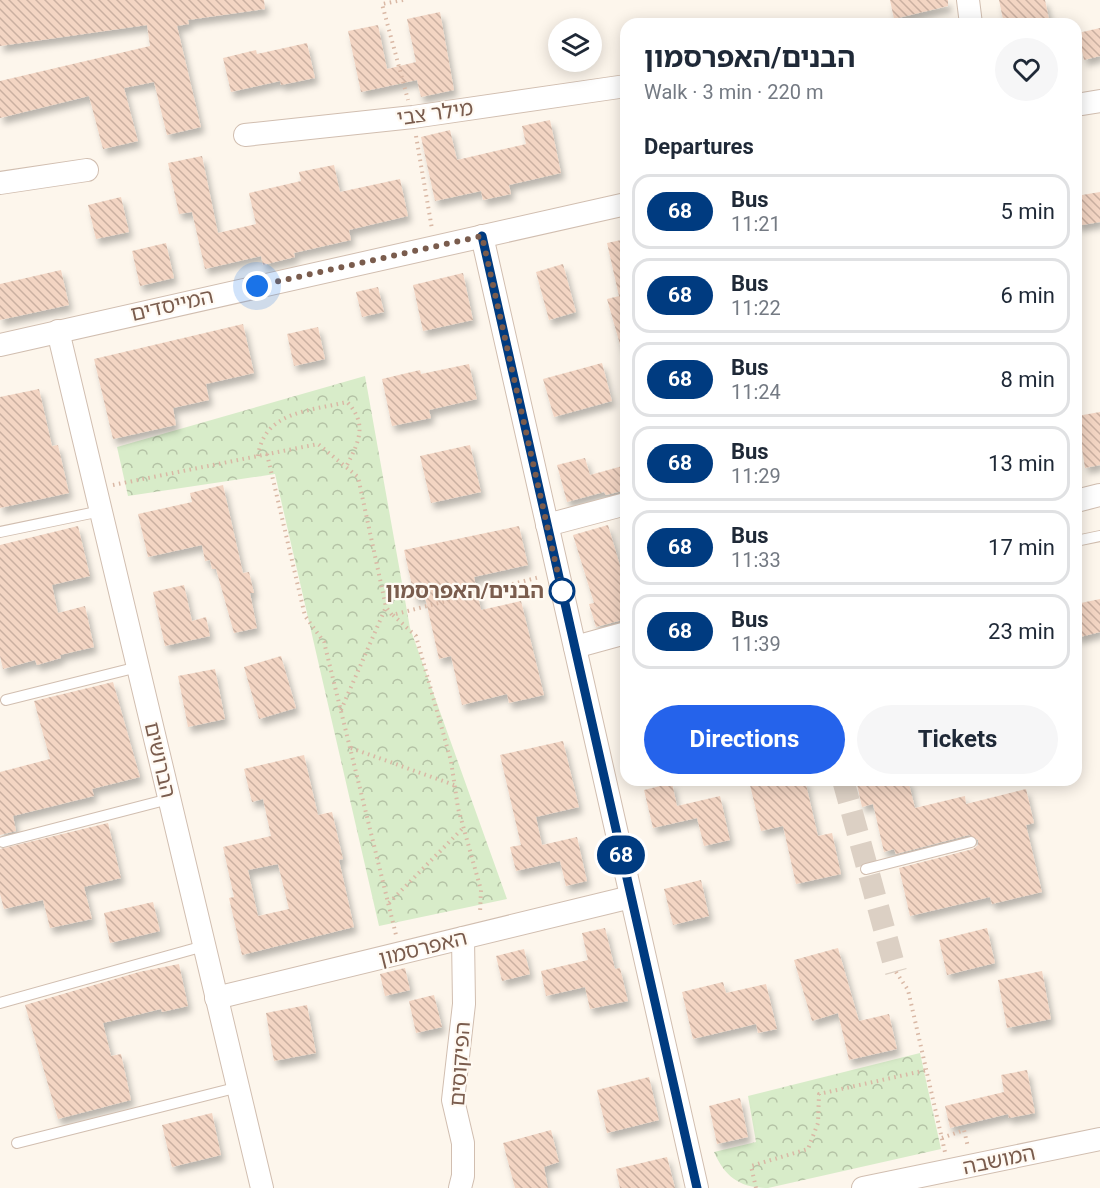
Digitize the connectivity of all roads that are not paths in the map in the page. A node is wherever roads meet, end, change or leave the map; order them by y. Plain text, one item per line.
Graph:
1 (968, 0) edge
2 (971, 18) edge
3 (620, 87) edge
4 (1100, 101) edge
5 (1082, 104) edge
6 (245, 135) dead end
7 (87, 170) dead end
8 (0, 183) edge
9 (620, 205) edge
10 (482, 236) junction
11 (57, 331) junction
12 (0, 345) edge
13 (1100, 495) edge
14 (1082, 500) edge
15 (620, 506) edge
16 (101, 511) junction
17 (547, 525) junction
18 (0, 532) edge
19 (1100, 537) edge
20 (1082, 540) edge
21 (620, 635) edge
22 (575, 647) junction
23 (138, 667) junction
24 (6, 700) dead end
25 (169, 799) junction
26 (3, 842) dead end
27 (971, 842) dead end
28 (866, 869) dead end
29 (631, 897) junction
30 (471, 936) junction
31 (204, 946) junction
32 (216, 999) junction
33 (0, 1003) edge
34 (239, 1087) junction
35 (1100, 1139) edge
36 (17, 1143) dead end
37 (262, 1188) edge
38 (460, 1188) edge
39 (697, 1188) edge
40 (863, 1188) edge

1 - 2 street
3 - 6 street, מילר צבי
4 - 5 street
7 - 8 street
9 - 10 street, המייסדים
10 - 11 street, המייסדים
10 - 17 street
11 - 12 street, המייסדים
11 - 16 street, הברושים
13 - 14 street
15 - 17 street
16 - 18 lane
16 - 23 street, הברושים
17 - 22 street
19 - 20 lane
21 - 22 street
22 - 29 street
23 - 24 lane
23 - 25 street, הברושים
25 - 26 lane
25 - 31 street, הברושים
27 - 28 lane
29 - 30 street, האפרסמון
29 - 39 street
30 - 32 street, האפרסמון
30 - 38 street, הפיקוסים
31 - 32 street, הברושים
31 - 33 lane
32 - 34 street, הברושים
34 - 36 lane
34 - 37 street, הברושים
35 - 40 street, המושבה

